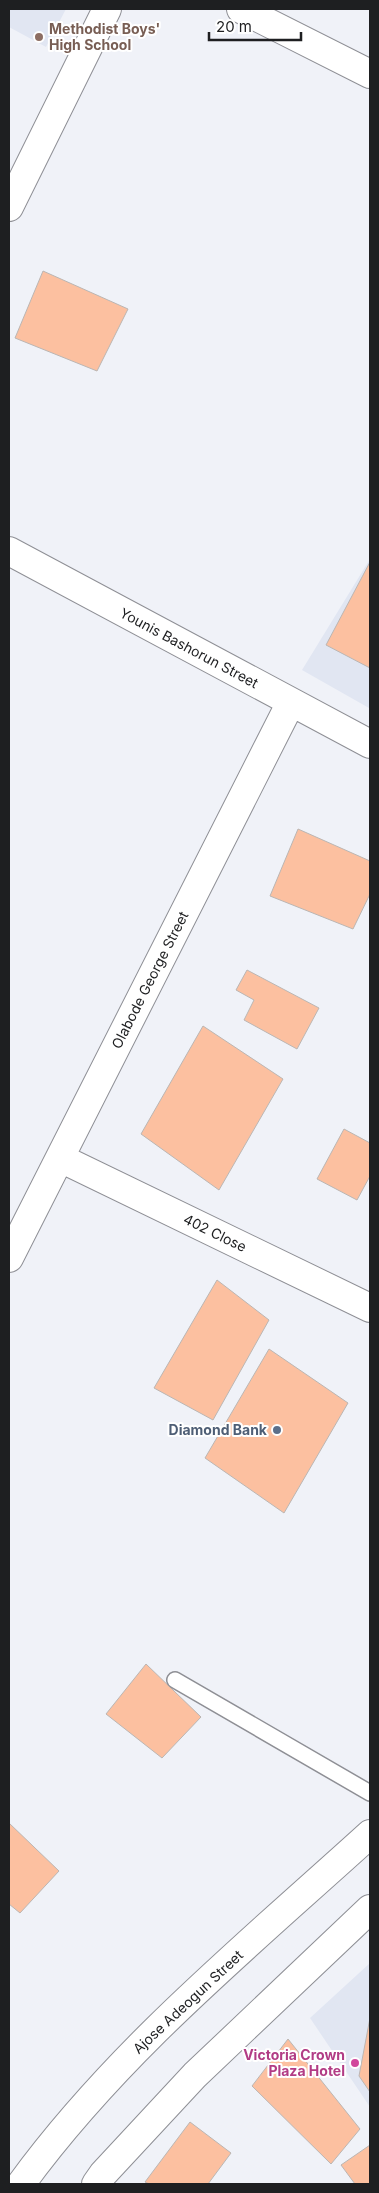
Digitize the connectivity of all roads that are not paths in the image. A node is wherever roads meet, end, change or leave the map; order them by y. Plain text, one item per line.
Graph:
1 (107, 9) edge
2 (241, 9) edge
3 (370, 74) edge
4 (9, 207) edge
5 (9, 551) edge
6 (291, 702) junction
7 (370, 744) edge
8 (60, 1158) junction
9 (9, 1258) edge
10 (370, 1308) edge
11 (175, 1680) dead end
12 (370, 1793) edge
13 (370, 1834) edge
14 (370, 1909) edge
15 (21, 2184) edge
16 (96, 2184) edge

1 - 4 street
2 - 3 street
5 - 6 street, Younis Bashorun Street
6 - 7 street, Younis Bashorun Street
6 - 8 street, Olabode George Street
8 - 9 street, Olabode George Street
8 - 10 street, 402 Close
11 - 12 lane
13 - 15 street, Ajose Adeogun Street
14 - 16 street

